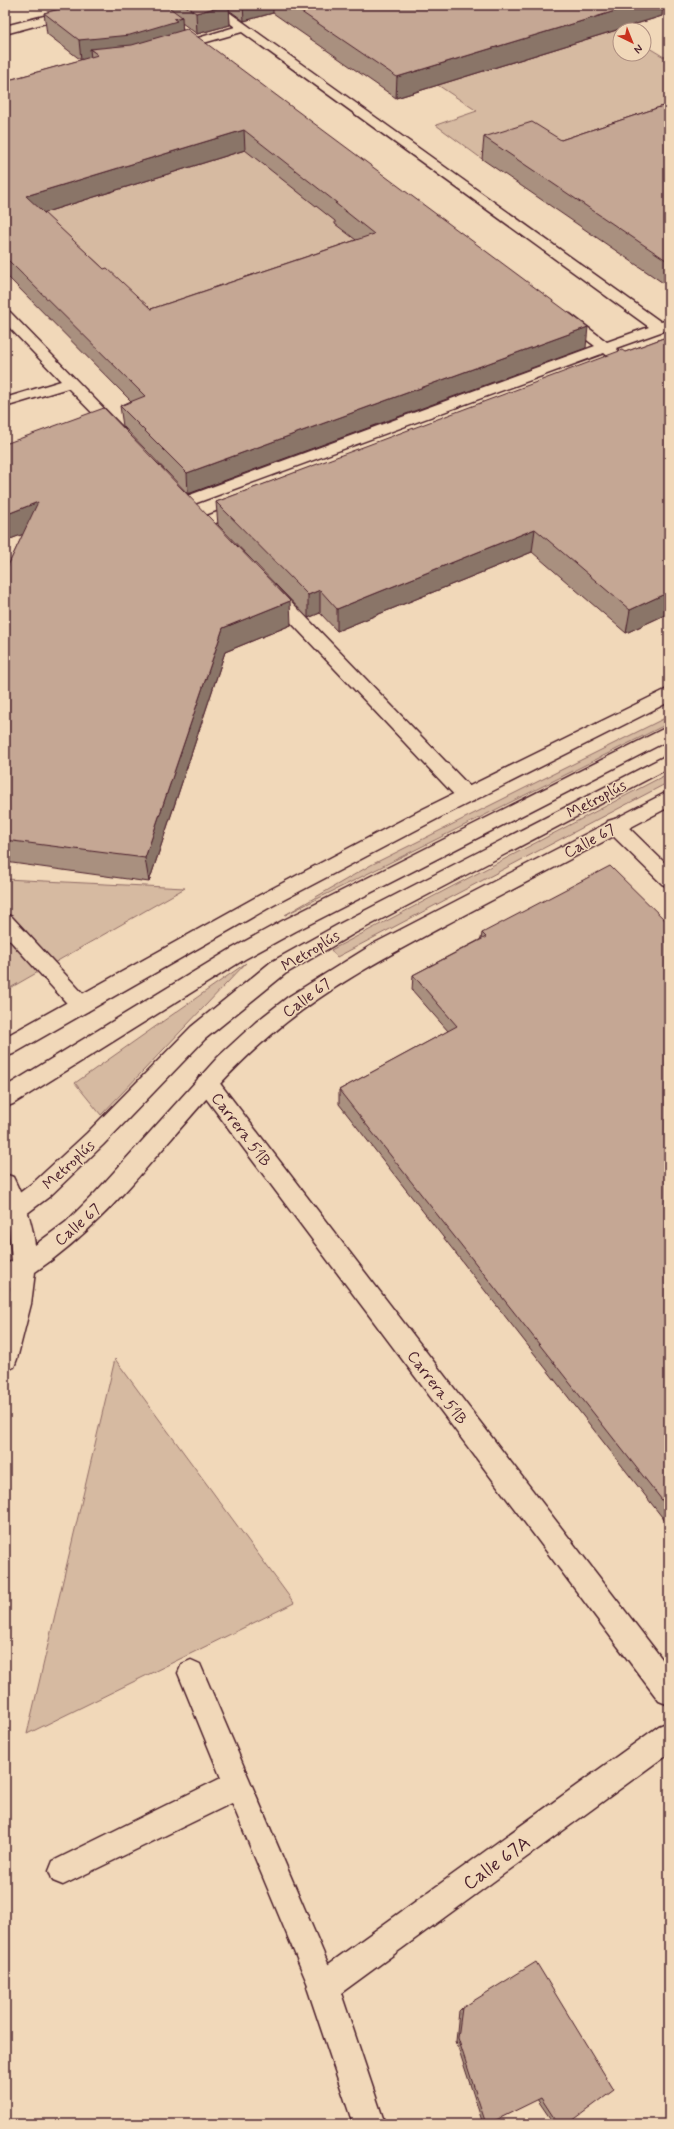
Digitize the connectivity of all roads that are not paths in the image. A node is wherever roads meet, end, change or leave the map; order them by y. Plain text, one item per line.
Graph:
1 (101, 5) edge
2 (212, 5) edge
3 (244, 28) junction
4 (5, 30) edge
5 (183, 31) edge
6 (197, 42) junction
7 (210, 51) edge
8 (161, 52) edge
9 (556, 310) edge
10 (5, 315) edge
11 (664, 326) edge
12 (606, 348) junction
13 (591, 376) edge
14 (71, 383) junction
15 (5, 403) edge
16 (126, 439) edge
17 (257, 502) edge
18 (260, 579) edge
19 (669, 694) edge
20 (669, 732) edge
21 (669, 760) edge
22 (468, 796) junction
23 (669, 798) edge
24 (615, 826) junction
25 (669, 879) edge
26 (5, 922) edge
27 (81, 1005) junction
28 (5, 1048) edge
29 (207, 1083) junction
30 (5, 1098) edge
31 (5, 1184) edge
32 (11, 1213) edge
33 (15, 1272) edge
34 (5, 1359) edge
35 (191, 1673) dead end
36 (669, 1691) edge
37 (669, 1736) edge
38 (238, 1785) junction
39 (63, 1871) dead end
40 (323, 1987) junction
41 (369, 2124) edge

1 - 4 main road
2 - 3 lane
3 - 6 lane
3 - 11 lane
5 - 6 lane
6 - 7 lane
6 - 8 lane
9 - 12 lane
10 - 14 lane
11 - 12 lane
12 - 13 lane
12 - 17 lane
14 - 15 lane
14 - 16 lane
18 - 22 lane
19 - 22 main road
20 - 30 lane, Metroplús
21 - 32 lane, Metroplús
22 - 27 main road
23 - 24 main road, Calle 67
24 - 25 main road
24 - 29 main road, Calle 67
26 - 27 lane
27 - 28 main road
29 - 33 main road, Calle 67
29 - 36 main road, Carrera 51B
31 - 32 main road
32 - 33 main road
33 - 34 main road
35 - 38 lane
37 - 40 main road, Calle 67A
38 - 39 lane
38 - 40 lane
40 - 41 main road

